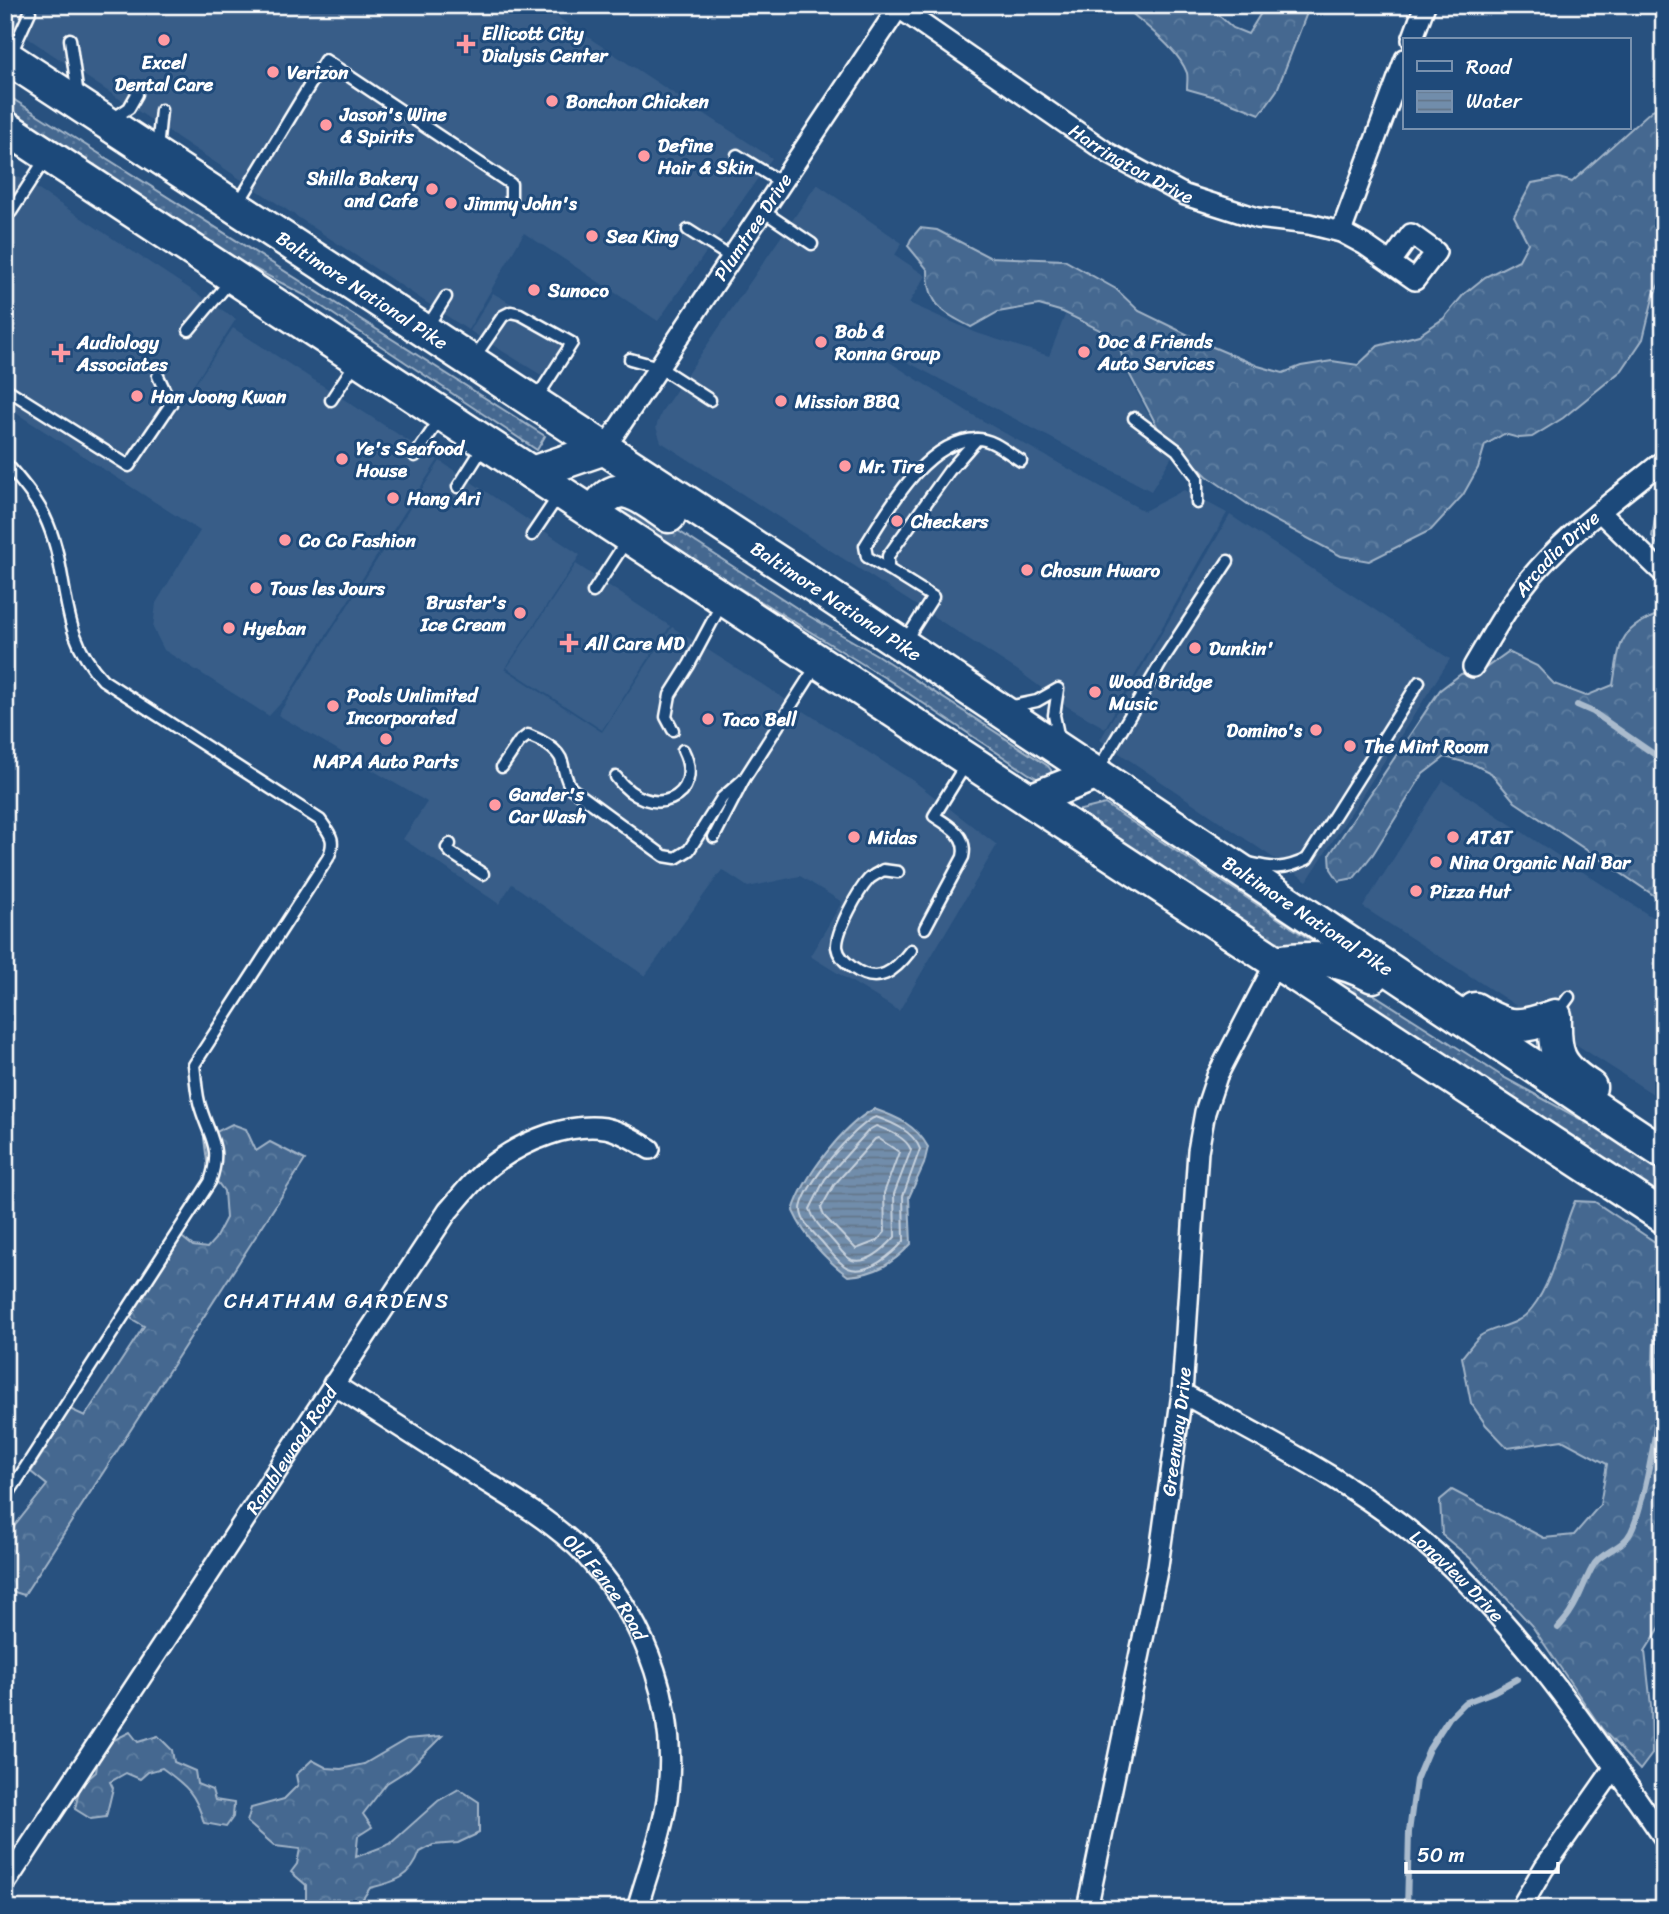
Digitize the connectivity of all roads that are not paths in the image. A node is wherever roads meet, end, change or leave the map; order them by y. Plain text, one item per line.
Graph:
1 (1425, 5) edge
2 (898, 6) edge
3 (30, 12) dead end
4 (1413, 38) edge
5 (70, 39) dead end
6 (7, 57) edge
7 (1403, 64) edge
8 (137, 94) dead end
9 (79, 104) junction
10 (161, 110) dead end
11 (108, 122) junction
12 (5, 127) edge
13 (157, 154) junction
14 (48, 155) junction
15 (737, 155) dead end
16 (782, 183) junction
17 (511, 198) dead end
18 (236, 207) junction
19 (764, 211) junction
20 (11, 212) dead end
21 (688, 230) dead end
22 (1341, 232) junction
23 (812, 244) dead end
24 (732, 258) junction
25 (1391, 262) dead end
26 (234, 277) junction
27 (446, 297) dead end
28 (189, 330) dead end
29 (425, 330) junction
30 (358, 359) junction
31 (630, 359) dead end
32 (472, 361) junction
33 (659, 368) junction
34 (158, 376) dead end
35 (5, 388) edge
36 (331, 400) dead end
37 (710, 400) dead end
38 (534, 401) junction
39 (443, 414) junction
40 (1134, 418) dead end
41 (977, 439) junction
42 (486, 443) junction
43 (605, 448) junction
44 (415, 456) dead end
45 (1664, 460) edge
46 (1021, 461) dead end
47 (5, 462) edge
48 (532, 473) junction
49 (458, 487) dead end
50 (561, 492) junction
51 (1197, 502) dead end
52 (1600, 512) junction
53 (594, 513) junction
54 (532, 535) dead end
55 (629, 537) junction
56 (1228, 561) dead end
57 (888, 569) junction
58 (1664, 574) edge
59 (593, 592) dead end
60 (724, 599) junction
61 (902, 645) junction
62 (819, 661) junction
63 (1473, 667) dead end
64 (1419, 681) dead end
65 (999, 709) junction
66 (673, 730) dead end
67 (683, 750) dead end
68 (1063, 753) junction
69 (969, 760) junction
70 (502, 766) dead end
71 (1096, 775) junction
72 (616, 777) dead end
73 (744, 779) junction
74 (1030, 800) junction
75 (714, 837) dead end
76 (450, 844) dead end
77 (1218, 855) junction
78 (898, 872) dead end
79 (483, 874) dead end
80 (1315, 922) junction
81 (925, 928) dead end
82 (911, 950) dead end
83 (1276, 962) junction
84 (1480, 1031) junction
85 (1664, 1137) edge
86 (650, 1149) dead end
87 (1664, 1153) edge
88 (1664, 1217) edge
89 (332, 1384) junction
90 (1182, 1393) junction
91 (5, 1499) edge
92 (1615, 1767) junction
93 (1664, 1838) edge
94 (5, 1884) edge
95 (637, 1909) edge
96 (1087, 1909) edge
97 (1520, 1909) edge

1 - 4 street
2 - 16 street, Plumtree Drive
2 - 22 street, Harrington Drive
3 - 6 lane
5 - 9 lane
6 - 9 main road, Baltimore National Pike
7 - 22 street
8 - 11 lane
9 - 11 main road, Baltimore National Pike
10 - 13 lane
11 - 13 main road, Baltimore National Pike
12 - 14 main road
13 - 18 main road, Baltimore National Pike
14 - 20 lane
14 - 26 main road
15 - 16 lane
16 - 19 street, Plumtree Drive
17 - 18 lane
18 - 29 main road, Baltimore National Pike
19 - 23 lane
19 - 24 street, Plumtree Drive
21 - 24 lane
22 - 25 street, Harrington Drive
24 - 33 street, Plumtree Drive
26 - 28 lane
26 - 30 main road
27 - 29 lane
29 - 32 main road, Baltimore National Pike
30 - 36 lane
30 - 39 main road
31 - 33 lane
32 - 38 main road, Baltimore National Pike
32 - 38 lane
33 - 37 lane
33 - 43 street, Plumtree Drive
34 - 35 lane
38 - 43 main road, Baltimore National Pike
39 - 42 main road
39 - 44 lane
40 - 51 lane
41 - 46 lane
41 - 57 lane
41 - 57 lane
42 - 48 main road
42 - 49 lane
43 - 48 main road
43 - 61 main road, Baltimore National Pike
45 - 52 street, Arcadia Drive
47 - 91 lane
48 - 50 main road
50 - 53 main road
50 - 54 lane
52 - 58 street
52 - 63 street, Arcadia Drive
53 - 55 main road
53 - 61 main road
55 - 59 lane
55 - 60 main road
56 - 71 lane
57 - 61 lane
60 - 62 main road
60 - 66 lane
61 - 65 main road, Baltimore National Pike
62 - 69 main road
62 - 73 lane
64 - 77 lane
65 - 68 main road, Baltimore National Pike
65 - 68 lane
67 - 72 lane
68 - 71 main road, Baltimore National Pike
69 - 74 main road
69 - 81 lane
70 - 73 lane
71 - 74 main road
71 - 77 main road, Baltimore National Pike
73 - 75 lane
74 - 83 main road
76 - 79 lane
77 - 80 main road, Baltimore National Pike
78 - 82 lane
80 - 84 main road, Baltimore National Pike
80 - 85 main road
83 - 84 main road
83 - 88 main road
83 - 90 street, Greenway Drive
84 - 87 main road, Baltimore National Pike
86 - 89 street, Ramblewood Road
89 - 94 street, Ramblewood Road
89 - 95 street, Old Fence Road
90 - 92 street, Longview Drive
90 - 96 street, Greenway Drive
92 - 93 street, Longview Drive
92 - 97 street

